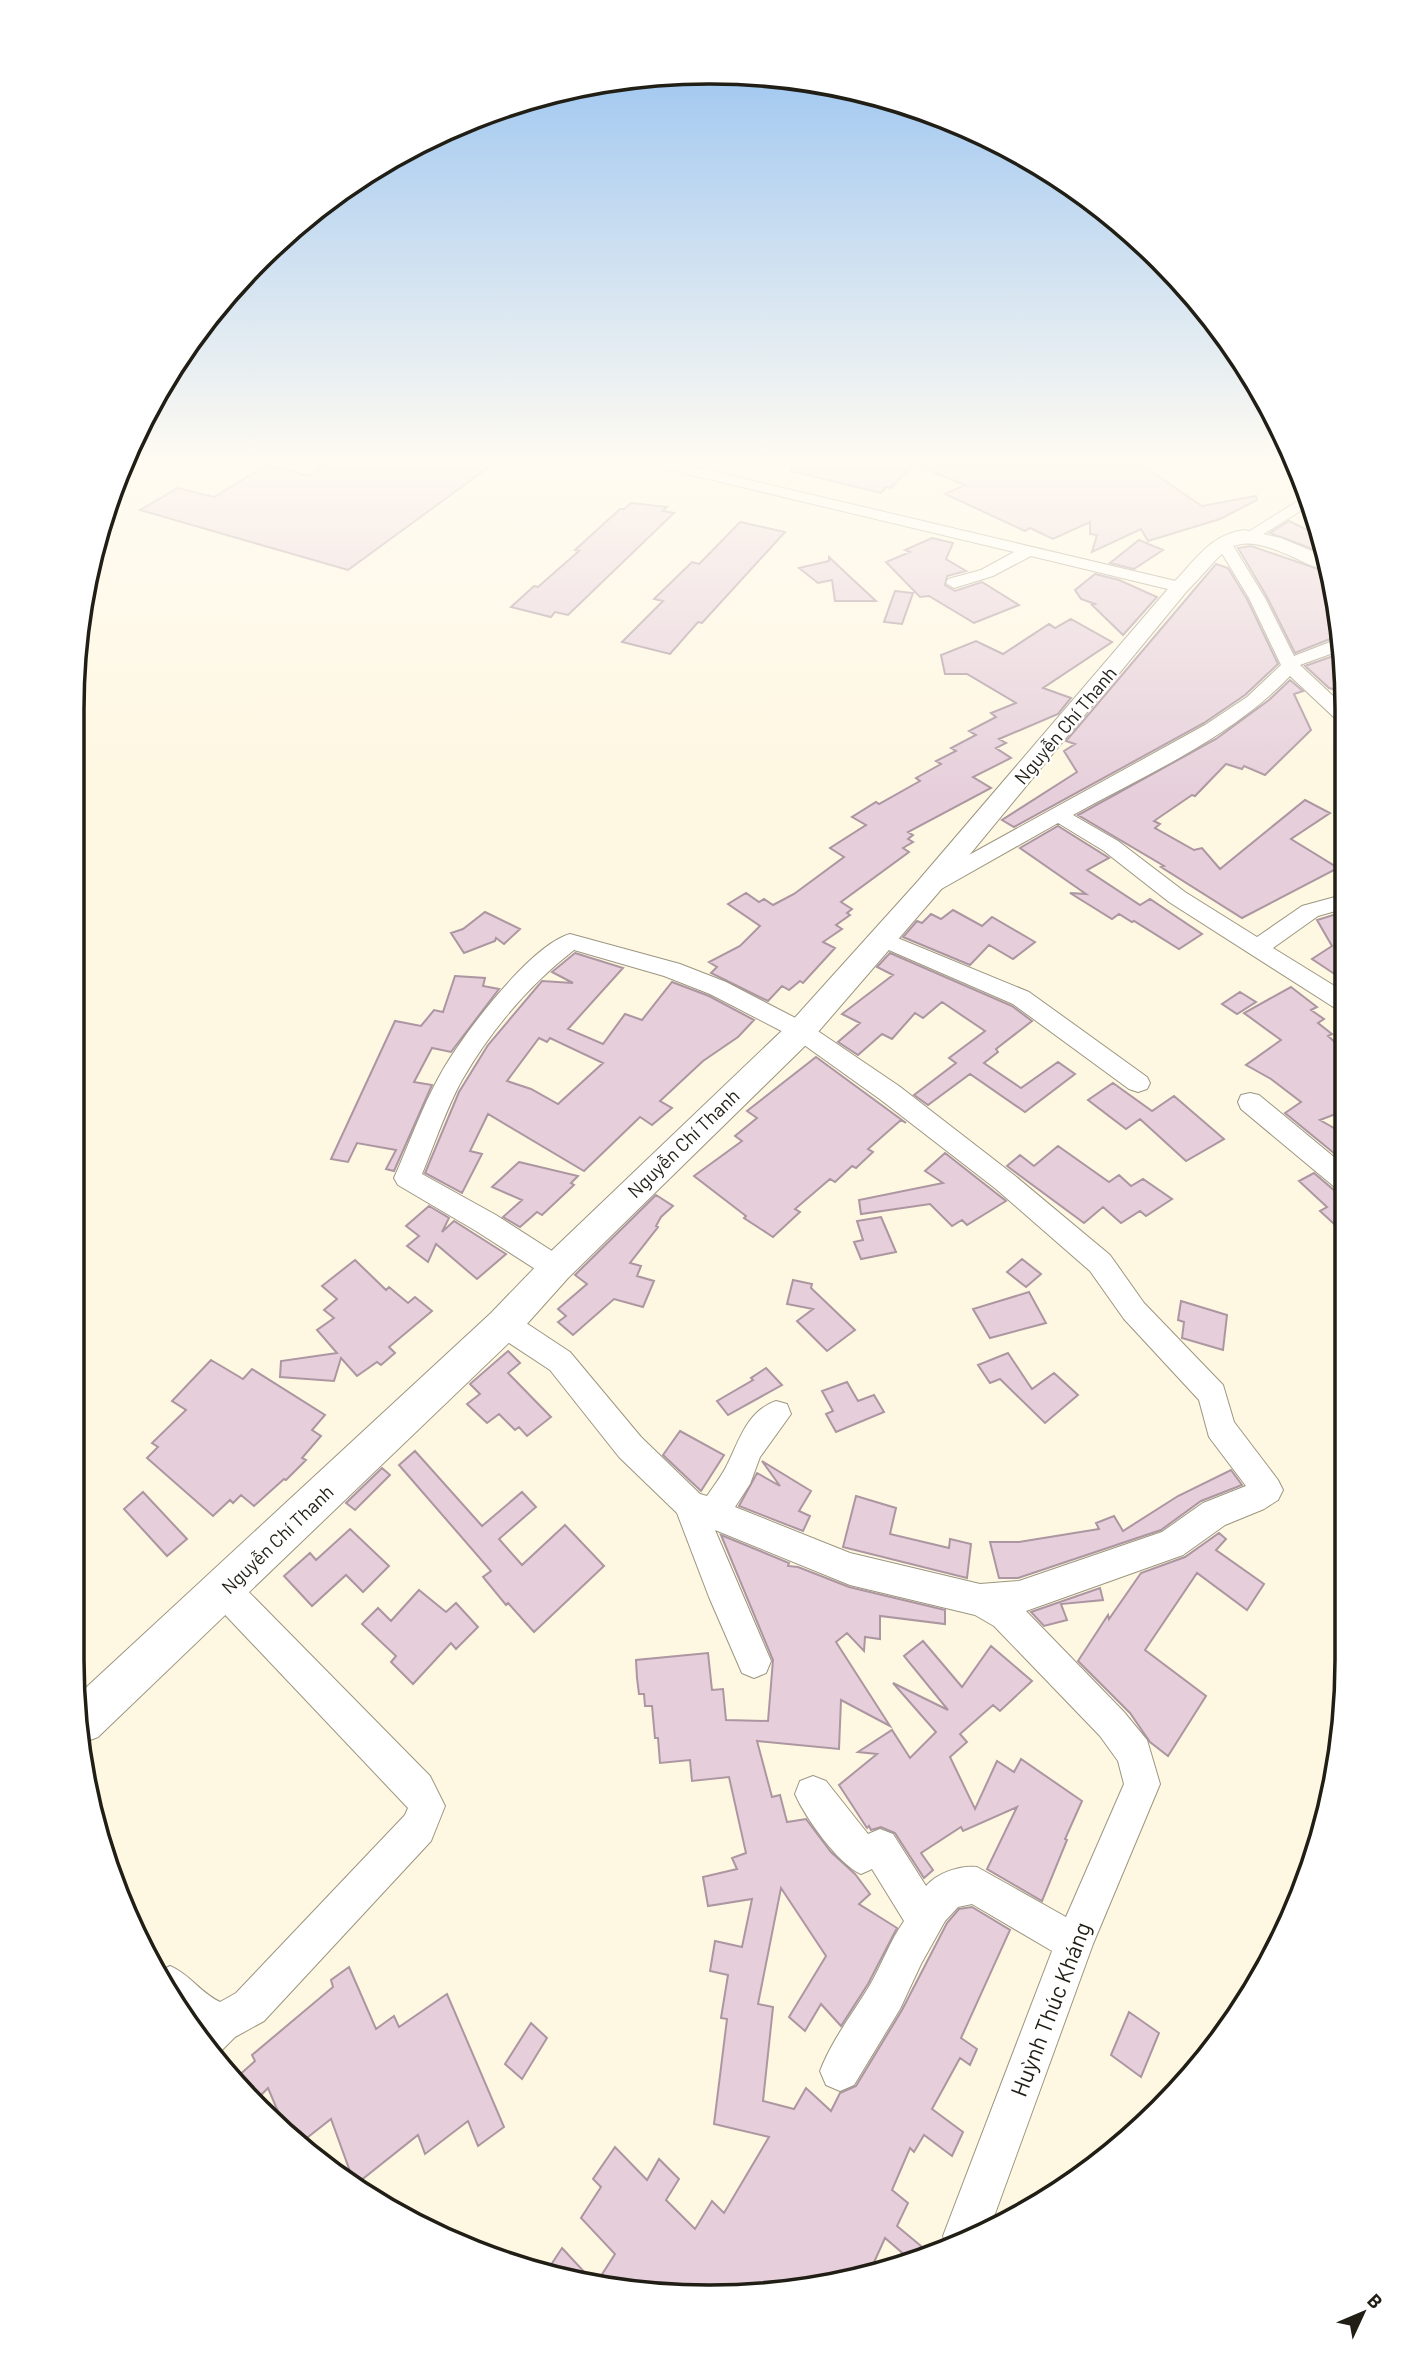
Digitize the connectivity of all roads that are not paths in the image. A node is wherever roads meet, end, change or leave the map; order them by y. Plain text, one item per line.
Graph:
1 (982, 575) edge
2 (1128, 575) edge
3 (1195, 575) edge
4 (1248, 575) edge
5 (954, 583) dead end
6 (1181, 587) junction
7 (1332, 648) edge
8 (1290, 664) junction
9 (1335, 707) edge
10 (1059, 815) junction
11 (928, 887) junction
12 (1335, 902) edge
13 (883, 939) junction
14 (1259, 947) junction
15 (1335, 997) edge
16 (801, 1031) junction
17 (1138, 1083) dead end
18 (1250, 1102) dead end
19 (1335, 1173) edge
20 (556, 1268) junction
21 (504, 1324) junction
22 (776, 1414) dead end
23 (701, 1509) junction
24 (224, 1590) junction
25 (980, 1600) junction
26 (754, 1661) dead end
27 (87, 1717) edge
28 (1142, 1784) joint
29 (813, 1794) dead end
30 (926, 1922) junction
31 (1074, 1943) junction
32 (194, 2014) edge
33 (211, 2033) edge
34 (840, 2071) dead end
35 (968, 2228) edge

1 - 5 street
2 - 6 street
3 - 6 main road, Nguyễn Chí Thanh
4 - 8 street
6 - 11 main road, Nguyễn Chí Thanh
7 - 8 street
8 - 9 street
8 - 10 street
10 - 11 street
10 - 14 street
11 - 13 main road, Nguyễn Chí Thanh
12 - 14 street
13 - 16 main road, Nguyễn Chí Thanh
13 - 17 street
14 - 15 street
16 - 20 main road, Nguyễn Chí Thanh
16 - 20 street
16 - 25 street
18 - 19 street
20 - 21 main road, Nguyễn Chí Thanh
21 - 23 street
21 - 24 main road, Nguyễn Chí Thanh
22 - 23 street
23 - 25 street
23 - 26 street
24 - 27 main road, Nguyễn Chí Thanh
24 - 33 street
25 - 28 street
28 - 31 street, Huỳnh Thúc Kháng
29 - 30 street
30 - 31 street
30 - 34 street
31 - 35 street, Huỳnh Thúc Kháng
32 - 33 street

